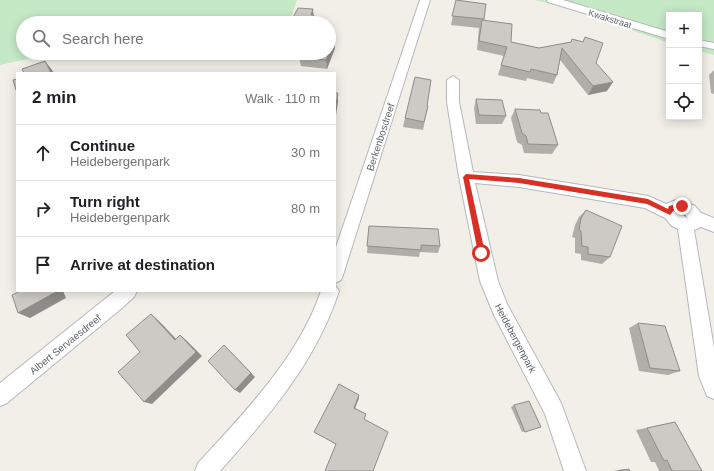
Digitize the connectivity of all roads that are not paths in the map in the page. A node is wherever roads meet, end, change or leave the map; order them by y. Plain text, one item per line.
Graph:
1 (425, 0) edge
2 (552, 0) edge
3 (666, 35) edge
4 (702, 44) edge
5 (714, 46) edge
6 (452, 80) dead end
7 (466, 177) junction
8 (690, 222) junction
9 (714, 225) edge
10 (336, 272) edge
11 (127, 292) edge
12 (330, 292) edge
13 (714, 390) edge
14 (0, 396) edge
15 (206, 471) edge
16 (575, 471) edge

1 - 10 street, Berkenbosdreef
2 - 3 street, Kwakstraat
4 - 5 street
6 - 7 street, Heidebergenpark
7 - 8 street
7 - 16 street, Heidebergenpark
8 - 9 street
8 - 13 street
11 - 14 street, Albert Servaesdreef
12 - 15 street

